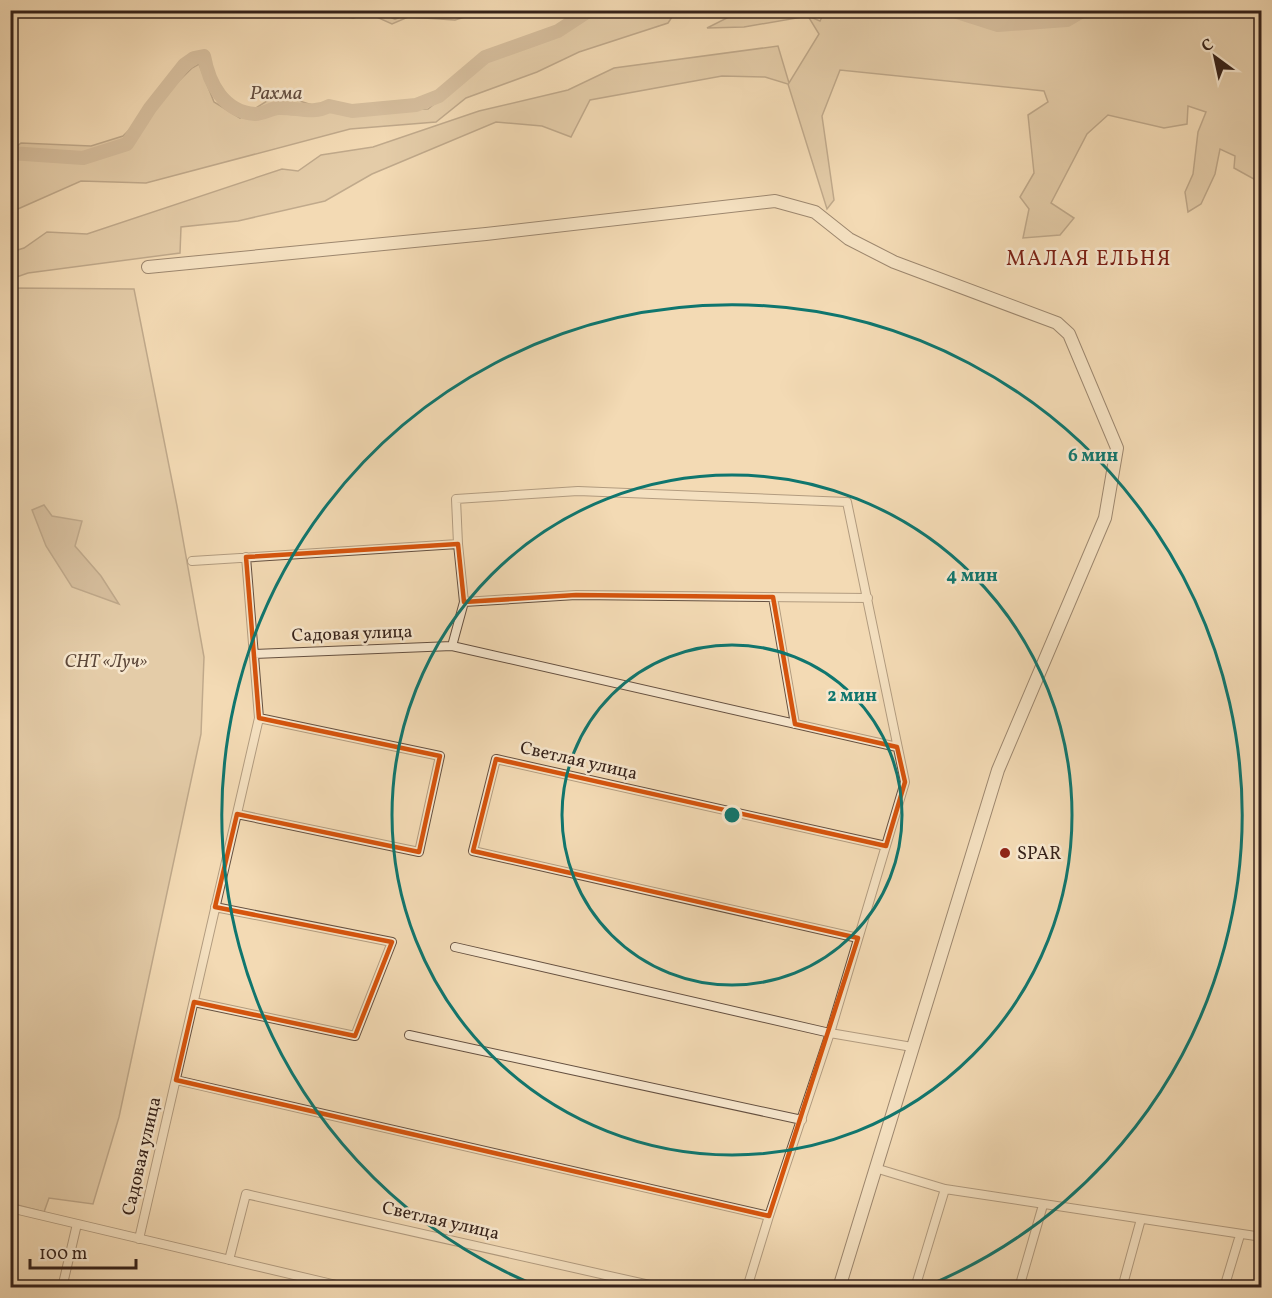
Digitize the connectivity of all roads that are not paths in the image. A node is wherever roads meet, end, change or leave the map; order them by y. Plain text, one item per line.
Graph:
1 (148, 267) dead end
2 (458, 544) junction
3 (246, 557) junction
4 (192, 561) dead end
5 (773, 597) junction
6 (868, 598) junction
7 (464, 602) junction
8 (452, 646) junction
9 (254, 654) junction
10 (259, 718) junction
11 (795, 724) junction
12 (897, 747) junction
13 (237, 814) junction
14 (886, 846) junction
15 (215, 907) junction
16 (858, 938) junction
17 (455, 947) dead end
18 (194, 1002) junction
19 (830, 1033) junction
20 (409, 1035) dead end
21 (912, 1047) junction
22 (176, 1080) junction
23 (802, 1120) junction
24 (875, 1168) junction
25 (945, 1189) junction
26 (1043, 1205) junction
27 (10, 1208) edge
28 (769, 1216) junction
29 (1141, 1219) junction
30 (77, 1224) junction
31 (1240, 1235) junction
32 (1262, 1237) edge
33 (139, 1239) junction
34 (229, 1260) junction
35 (10, 1284) edge
36 (28, 1287) edge
37 (62, 1287) edge
38 (349, 1287) edge
39 (663, 1287) edge
40 (747, 1287) edge
41 (839, 1287) edge
42 (915, 1287) edge
43 (1018, 1287) edge
44 (1122, 1287) edge
45 (1224, 1287) edge

1 - 21 street
2 - 3 street
2 - 6 street
2 - 7 street
3 - 4 street
3 - 9 street, Садовая улица
5 - 6 street
5 - 7 street
5 - 11 street
6 - 12 street
7 - 8 street
8 - 9 street, Садовая улица
8 - 11 street
9 - 10 street, Садовая улица
10 - 13 street, Садовая улица
10 - 13 street
11 - 12 street
12 - 14 street
13 - 15 street, Садовая улица
14 - 16 street
14 - 16 street, Светлая улица
15 - 18 street, Садовая улица
15 - 18 street
16 - 19 street
17 - 19 street
18 - 22 street, Садовая улица
19 - 21 street
19 - 23 street
20 - 23 street
21 - 24 street
22 - 28 street, Садовая улица
22 - 33 street, Садовая улица
23 - 28 street
24 - 25 street
24 - 41 street
25 - 26 street
25 - 42 street
26 - 29 street
26 - 43 street
27 - 30 street
28 - 40 street
29 - 31 street
29 - 44 street
30 - 33 street
30 - 37 street
31 - 32 street
31 - 45 street
33 - 34 street
34 - 38 street
34 - 39 street, Светлая улица
35 - 36 street

